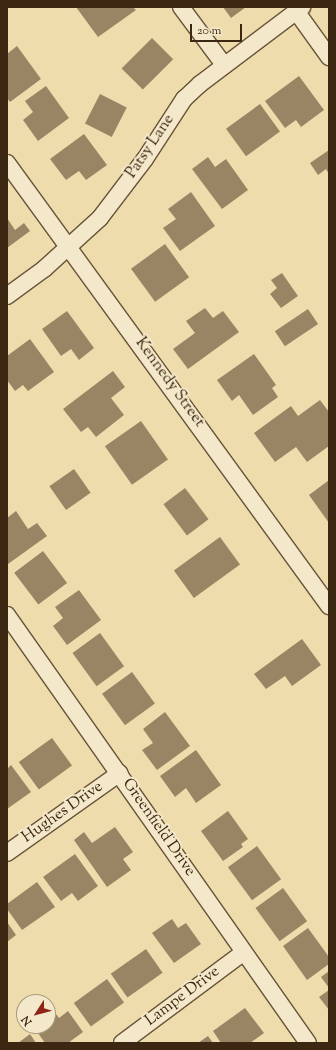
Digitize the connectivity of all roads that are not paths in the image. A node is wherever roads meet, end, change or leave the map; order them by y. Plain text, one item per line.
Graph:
1 (181, 7) edge
2 (299, 9) edge
3 (329, 57) edge
4 (224, 65) junction
5 (7, 163) edge
6 (69, 247) junction
7 (7, 296) edge
8 (329, 606) edge
9 (7, 615) edge
10 (120, 773) junction
11 (7, 853) edge
12 (244, 952) junction
13 (122, 1043) edge
14 (308, 1043) edge

1 - 4 street
2 - 3 street
2 - 4 street, Patsy Lane
4 - 6 street, Patsy Lane
5 - 6 street, Kennedy Street
6 - 7 street, Patsy Lane
6 - 8 street, Kennedy Street
9 - 10 street, Greenfield Drive
10 - 11 street, Hughes Drive
10 - 12 street, Greenfield Drive
12 - 13 street, Lampe Drive
12 - 14 street, Greenfield Drive

